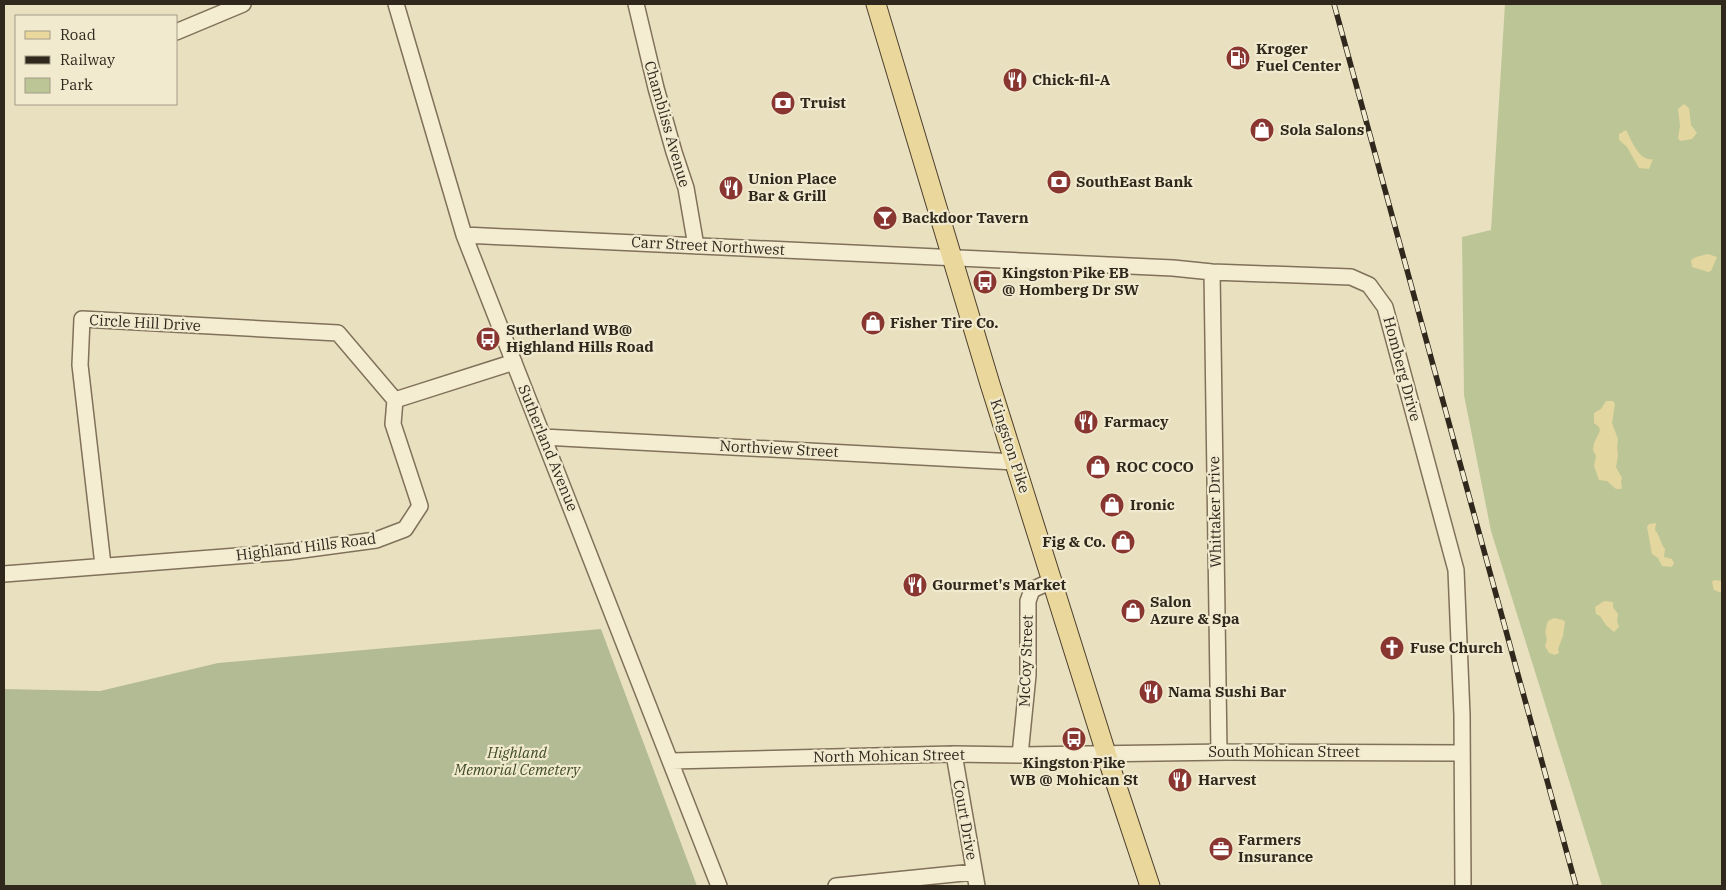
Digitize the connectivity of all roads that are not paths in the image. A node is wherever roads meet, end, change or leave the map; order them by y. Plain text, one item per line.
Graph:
1 (243, 4) edge
2 (396, 4) edge
3 (636, 4) edge
4 (876, 4) edge
5 (178, 31) edge
6 (464, 235) junction
7 (696, 246) junction
8 (952, 258) junction
9 (1212, 272) junction
10 (514, 362) junction
11 (395, 400) junction
12 (543, 437) junction
13 (1016, 462) junction
14 (103, 565) junction
15 (4, 574) edge
16 (1053, 580) junction
17 (1219, 752) junction
18 (1461, 753) junction
19 (954, 754) junction
20 (1106, 754) junction
21 (1020, 755) junction
22 (671, 761) junction
23 (976, 879) edge
24 (719, 886) edge
25 (836, 886) edge
26 (1150, 886) edge
27 (1463, 886) edge

1 - 5 street
2 - 6 street, Sutherland Avenue
3 - 7 street, Chambliss Avenue
4 - 8 main road, Kingston Pike
6 - 7 street, Carr Street Northwest
6 - 10 street, Sutherland Avenue
7 - 8 street, Carr Street Northwest
8 - 9 street, Homberg Drive
8 - 13 main road, Kingston Pike
9 - 17 street, Whittaker Drive
9 - 18 street, Homberg Drive
10 - 11 street
10 - 12 street, Sutherland Avenue
11 - 14 street, Highland Hills Road
11 - 14 street, Circle Hill Drive
12 - 13 street, Northview Street
12 - 22 street, Sutherland Avenue
13 - 16 main road, Kingston Pike
14 - 15 street, Highland Hills Road
16 - 20 main road, Kingston Pike
16 - 21 street, McCoy Street
17 - 18 street, South Mohican Street
17 - 20 street, South Mohican Street
18 - 27 street, Homberg Drive
19 - 21 street, North Mohican Street
19 - 22 street, North Mohican Street
19 - 23 street, Court Drive
20 - 21 street, North Mohican Street
20 - 26 main road, Kingston Pike
22 - 24 street, Sutherland Avenue
23 - 25 street

